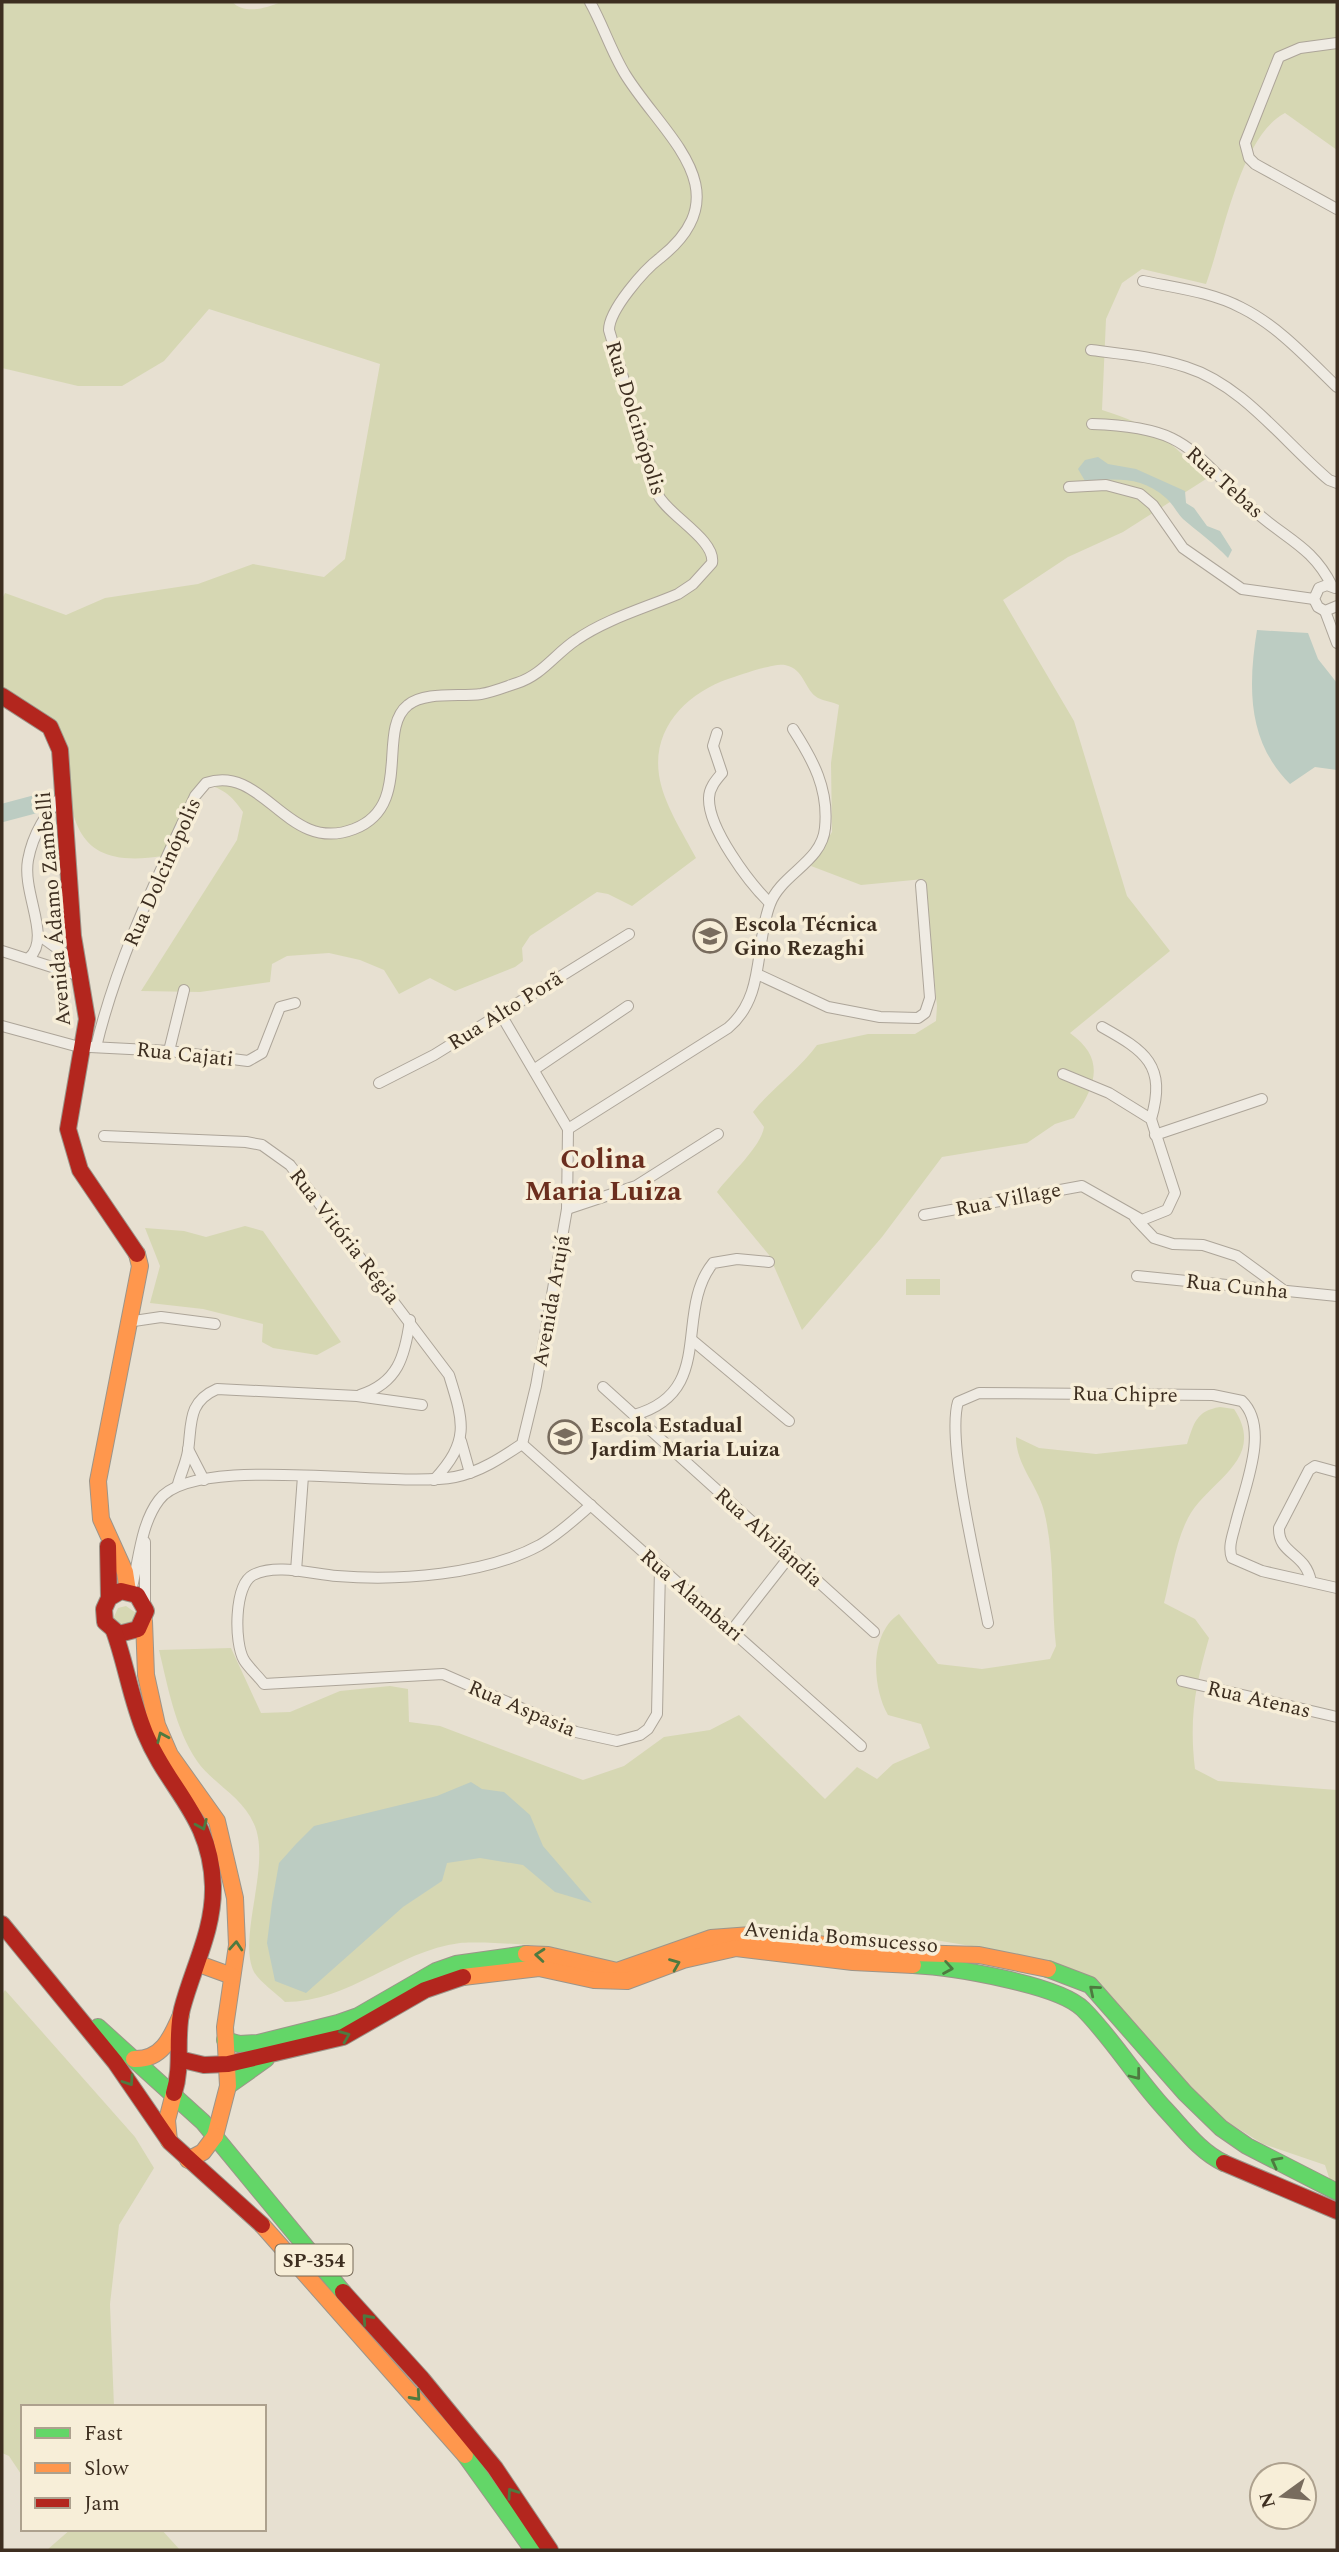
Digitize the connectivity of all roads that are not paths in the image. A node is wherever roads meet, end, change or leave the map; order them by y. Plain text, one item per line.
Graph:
1 (590, 2) edge
2 (1337, 43) edge
3 (1337, 209) edge
4 (1143, 281) dead end
5 (1091, 349) dead end
6 (1337, 387) edge
7 (1092, 424) dead end
8 (1337, 483) edge
9 (1069, 487) dead end
10 (1334, 588) edge
11 (1314, 599) junction
12 (1337, 606) edge
13 (1325, 611) junction
14 (1337, 643) edge
15 (2, 696) edge
16 (793, 729) dead end
17 (718, 733) dead end
18 (64, 793) junction
19 (921, 885) dead end
20 (770, 903) junction
21 (629, 934) dead end
22 (40, 936) junction
23 (2, 951) edge
24 (29, 958) junction
25 (77, 969) junction
26 (757, 974) junction
27 (184, 990) dead end
28 (295, 1003) dead end
29 (628, 1006) dead end
30 (500, 1013) junction
31 (2, 1026) edge
32 (1102, 1027) dead end
33 (88, 1047) junction
34 (169, 1051) junction
35 (535, 1069) junction
36 (1063, 1074) dead end
37 (379, 1083) dead end
38 (1262, 1099) dead end
39 (1151, 1119) junction
40 (568, 1129) junction
41 (718, 1134) dead end
42 (1155, 1135) junction
43 (104, 1136) dead end
44 (567, 1209) junction
45 (925, 1215) dead end
46 (1134, 1217) junction
47 (769, 1262) dead end
48 (1137, 1276) dead end
49 (1284, 1291) junction
50 (1337, 1296) edge
51 (410, 1320) junction
52 (127, 1322) junction
53 (215, 1324) dead end
54 (692, 1340) junction
55 (603, 1387) dead end
56 (357, 1396) junction
57 (422, 1405) dead end
58 (634, 1415) junction
59 (789, 1421) dead end
60 (461, 1441) junction
61 (522, 1444) junction
62 (188, 1449) junction
63 (1337, 1472) edge
64 (470, 1474) junction
65 (303, 1476) junction
66 (204, 1480) junction
67 (434, 1480) junction
68 (178, 1484) junction
69 (591, 1505) junction
70 (144, 1536) junction
71 (108, 1540) junction
72 (790, 1556) junction
73 (660, 1568) junction
74 (296, 1571) junction
75 (1311, 1582) junction
76 (1337, 1588) edge
77 (129, 1592) junction
78 (109, 1598) junction
79 (145, 1613) junction
80 (988, 1623) dead end
81 (732, 1630) junction
82 (114, 1631) junction
83 (874, 1632) dead end
84 (1182, 1681) dead end
85 (1337, 1717) edge
86 (861, 1746) dead end
87 (2, 1924) edge
88 (199, 1964) junction
89 (232, 1976) junction
90 (57, 1990) junction
91 (181, 2015) junction
92 (225, 2040) junction
93 (279, 2052) junction
94 (134, 2059) junction
95 (183, 2060) junction
96 (228, 2064) junction
97 (228, 2086) junction
98 (174, 2093) junction
99 (215, 2136) junction
100 (170, 2142) junction
101 (188, 2160) junction
102 (1337, 2192) edge
103 (1337, 2211) edge
104 (533, 2550) edge
105 (550, 2550) edge

1 - 33 street, Rua Dolcinópolis
2 - 3 street
4 - 6 street
5 - 8 street
7 - 10 street, Rua Tebas
9 - 11 street
10 - 11 street
11 - 13 street
12 - 13 street
13 - 14 street
15 - 18 street, Avenida Ádamo Zambelli
16 - 20 street
17 - 20 street
18 - 22 street
18 - 25 street, Avenida Ádamo Zambelli
19 - 26 street
20 - 26 street
21 - 30 street, Rua Alto Porã
22 - 24 street
22 - 25 street
23 - 24 street
24 - 25 street
25 - 33 street, Avenida Ádamo Zambelli
26 - 40 street
27 - 34 street
28 - 34 street, Rua Cajati
29 - 35 street
30 - 35 street
30 - 37 street, Rua Alto Porã
31 - 33 street, Rua Cajati
32 - 39 street
33 - 34 street, Rua Cajati
33 - 52 street, Avenida Ádamo Zambelli
35 - 40 street
36 - 39 street
38 - 42 street
39 - 42 street
40 - 44 street, Avenida Arujá
41 - 44 street
42 - 46 street
43 - 51 street, Rua Vitória Régia
44 - 61 street, Avenida Arujá
45 - 46 street, Rua Village
46 - 49 street, Rua Village
47 - 54 street
48 - 49 street, Rua Cunha
49 - 50 street, Rua Cunha
51 - 56 street
51 - 60 street, Rua Vitória Régia
52 - 53 street
52 - 71 street, Avenida Ádamo Zambelli
54 - 58 street
54 - 59 street
55 - 58 street, Rua Alvilândia
56 - 57 street
56 - 62 street
58 - 72 street, Rua Alvilândia
60 - 64 street, Rua Vitória Régia
60 - 67 street
61 - 64 street
61 - 69 street, Rua Alambari
62 - 66 street
62 - 68 street
63 - 75 street
64 - 67 street
65 - 66 street
65 - 67 street
65 - 74 street
66 - 68 street
68 - 70 street
69 - 73 street, Rua Alambari
69 - 74 street
70 - 77 street
70 - 79 street
71 - 77 street, Avenida Ádamo Zambelli
71 - 78 street, Avenida Ádamo Zambelli
72 - 81 street
72 - 83 street, Rua Alvilândia
73 - 74 street, Rua Aspasia
73 - 81 street, Rua Alambari
75 - 76 street, Rua Chipre
75 - 80 street, Rua Chipre
77 - 78 street
77 - 79 street, Avenida Ádamo Zambelli
78 - 82 street, Avenida Ádamo Zambelli
79 - 82 street
89 -> 79 street
81 - 86 street, Rua Alambari
82 -> 88 street, Avenida Ádamo Zambelli
84 - 85 street, Rua Atenas
87 - 90 street, SP-354
88 - 89 street
88 - 91 street, Avenida Ádamo Zambelli
89 - 92 street
90 - 94 street, SP-354
90 -> 100 street, SP-354
91 - 94 street
91 - 95 street, Avenida Ádamo Zambelli
92 - 96 street
102 -> 92 street, Avenida Bomsucesso
93 - 96 street, Avenida Bomsucesso
93 - 97 street
93 -> 103 street, Avenida Bomsucesso
94 - 98 street, SP-354
95 - 96 street, Avenida Bomsucesso
95 - 98 street, Avenida Ádamo Zambelli
96 - 97 street
97 - 99 street
98 - 99 street, SP-354
98 - 100 street, Avenida Ádamo Zambelli
99 - 101 street
105 -> 99 street, SP-354
100 - 101 street, SP-354
101 -> 104 street, SP-354

